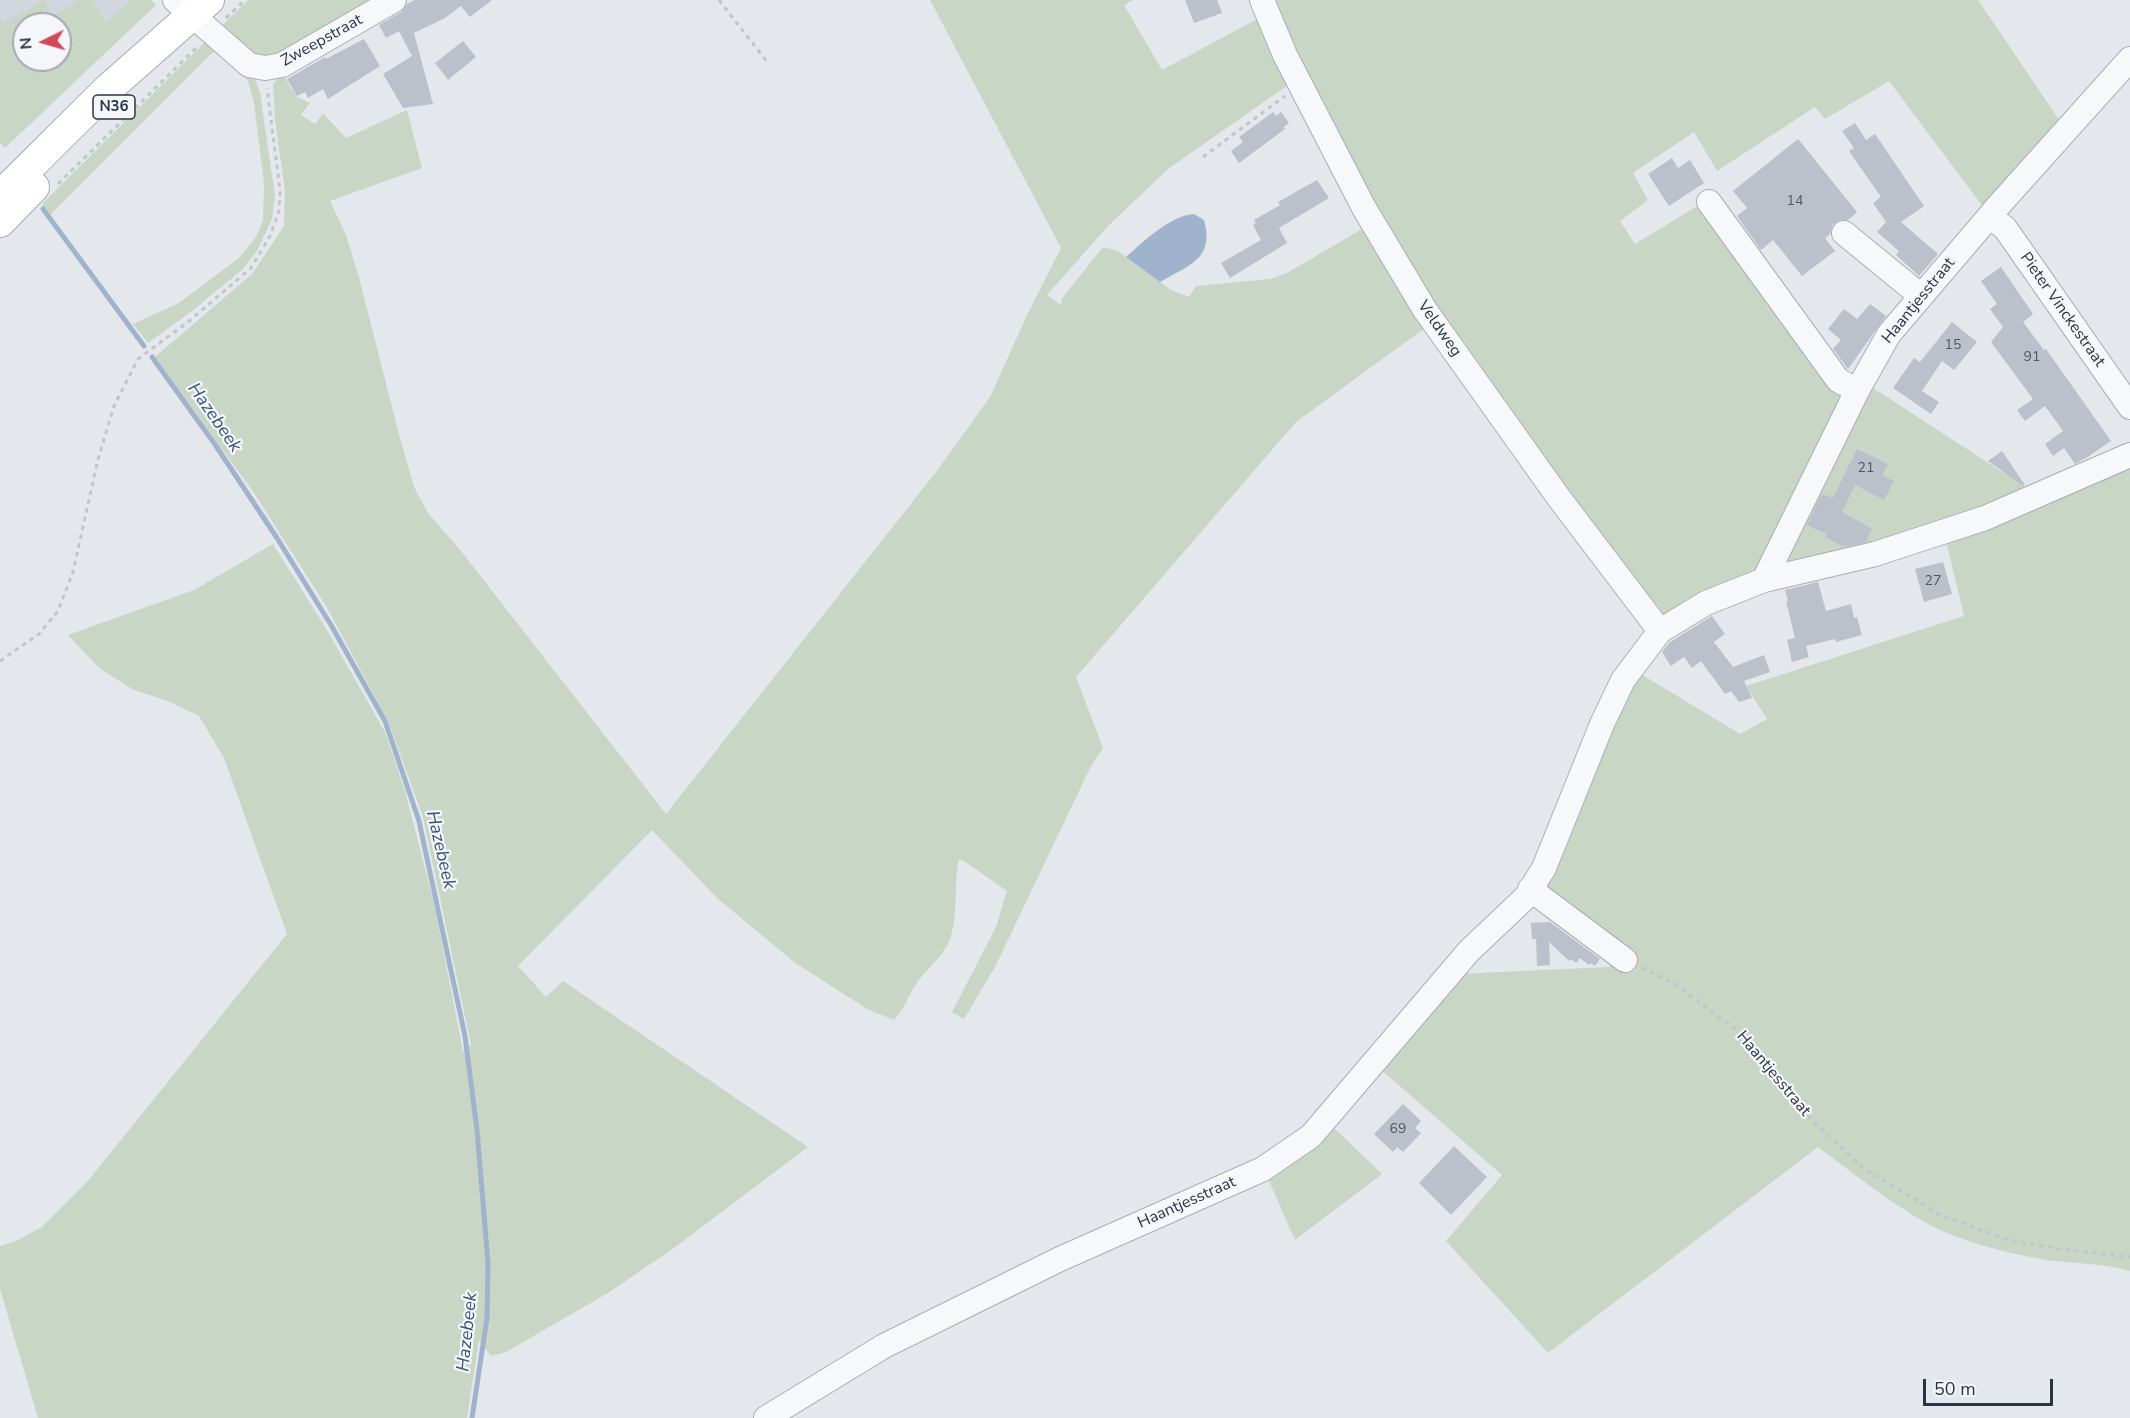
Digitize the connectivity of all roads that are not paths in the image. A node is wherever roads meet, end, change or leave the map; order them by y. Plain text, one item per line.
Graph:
1 (394, 0) edge
2 (1262, 0) edge
3 (197, 12) edge
4 (2130, 59) edge
5 (26, 188) edge
6 (1709, 202) dead end
7 (1990, 217) junction
8 (0, 222) edge
9 (1844, 233) dead end
10 (1921, 296) junction
11 (1857, 391) junction
12 (2130, 407) edge
13 (2130, 455) edge
14 (1764, 580) junction
15 (1660, 631) junction
16 (1530, 889) junction
17 (1625, 960) road end
18 (766, 1418) edge

1 - 3 street, Zweepstraat
2 - 15 street, Veldweg
3 - 5 main road, N36
4 - 7 street, Haantjesstraat
5 - 8 main road, N36
6 - 11 street
7 - 10 street, Haantjesstraat
7 - 12 street, Pieter Vinckestraat
9 - 10 street
10 - 11 street, Haantjesstraat
11 - 14 street, Haantjesstraat
13 - 14 street, Haantjesstraat
14 - 15 street, Haantjesstraat
15 - 16 street, Haantjesstraat
16 - 17 street
16 - 18 street, Haantjesstraat

